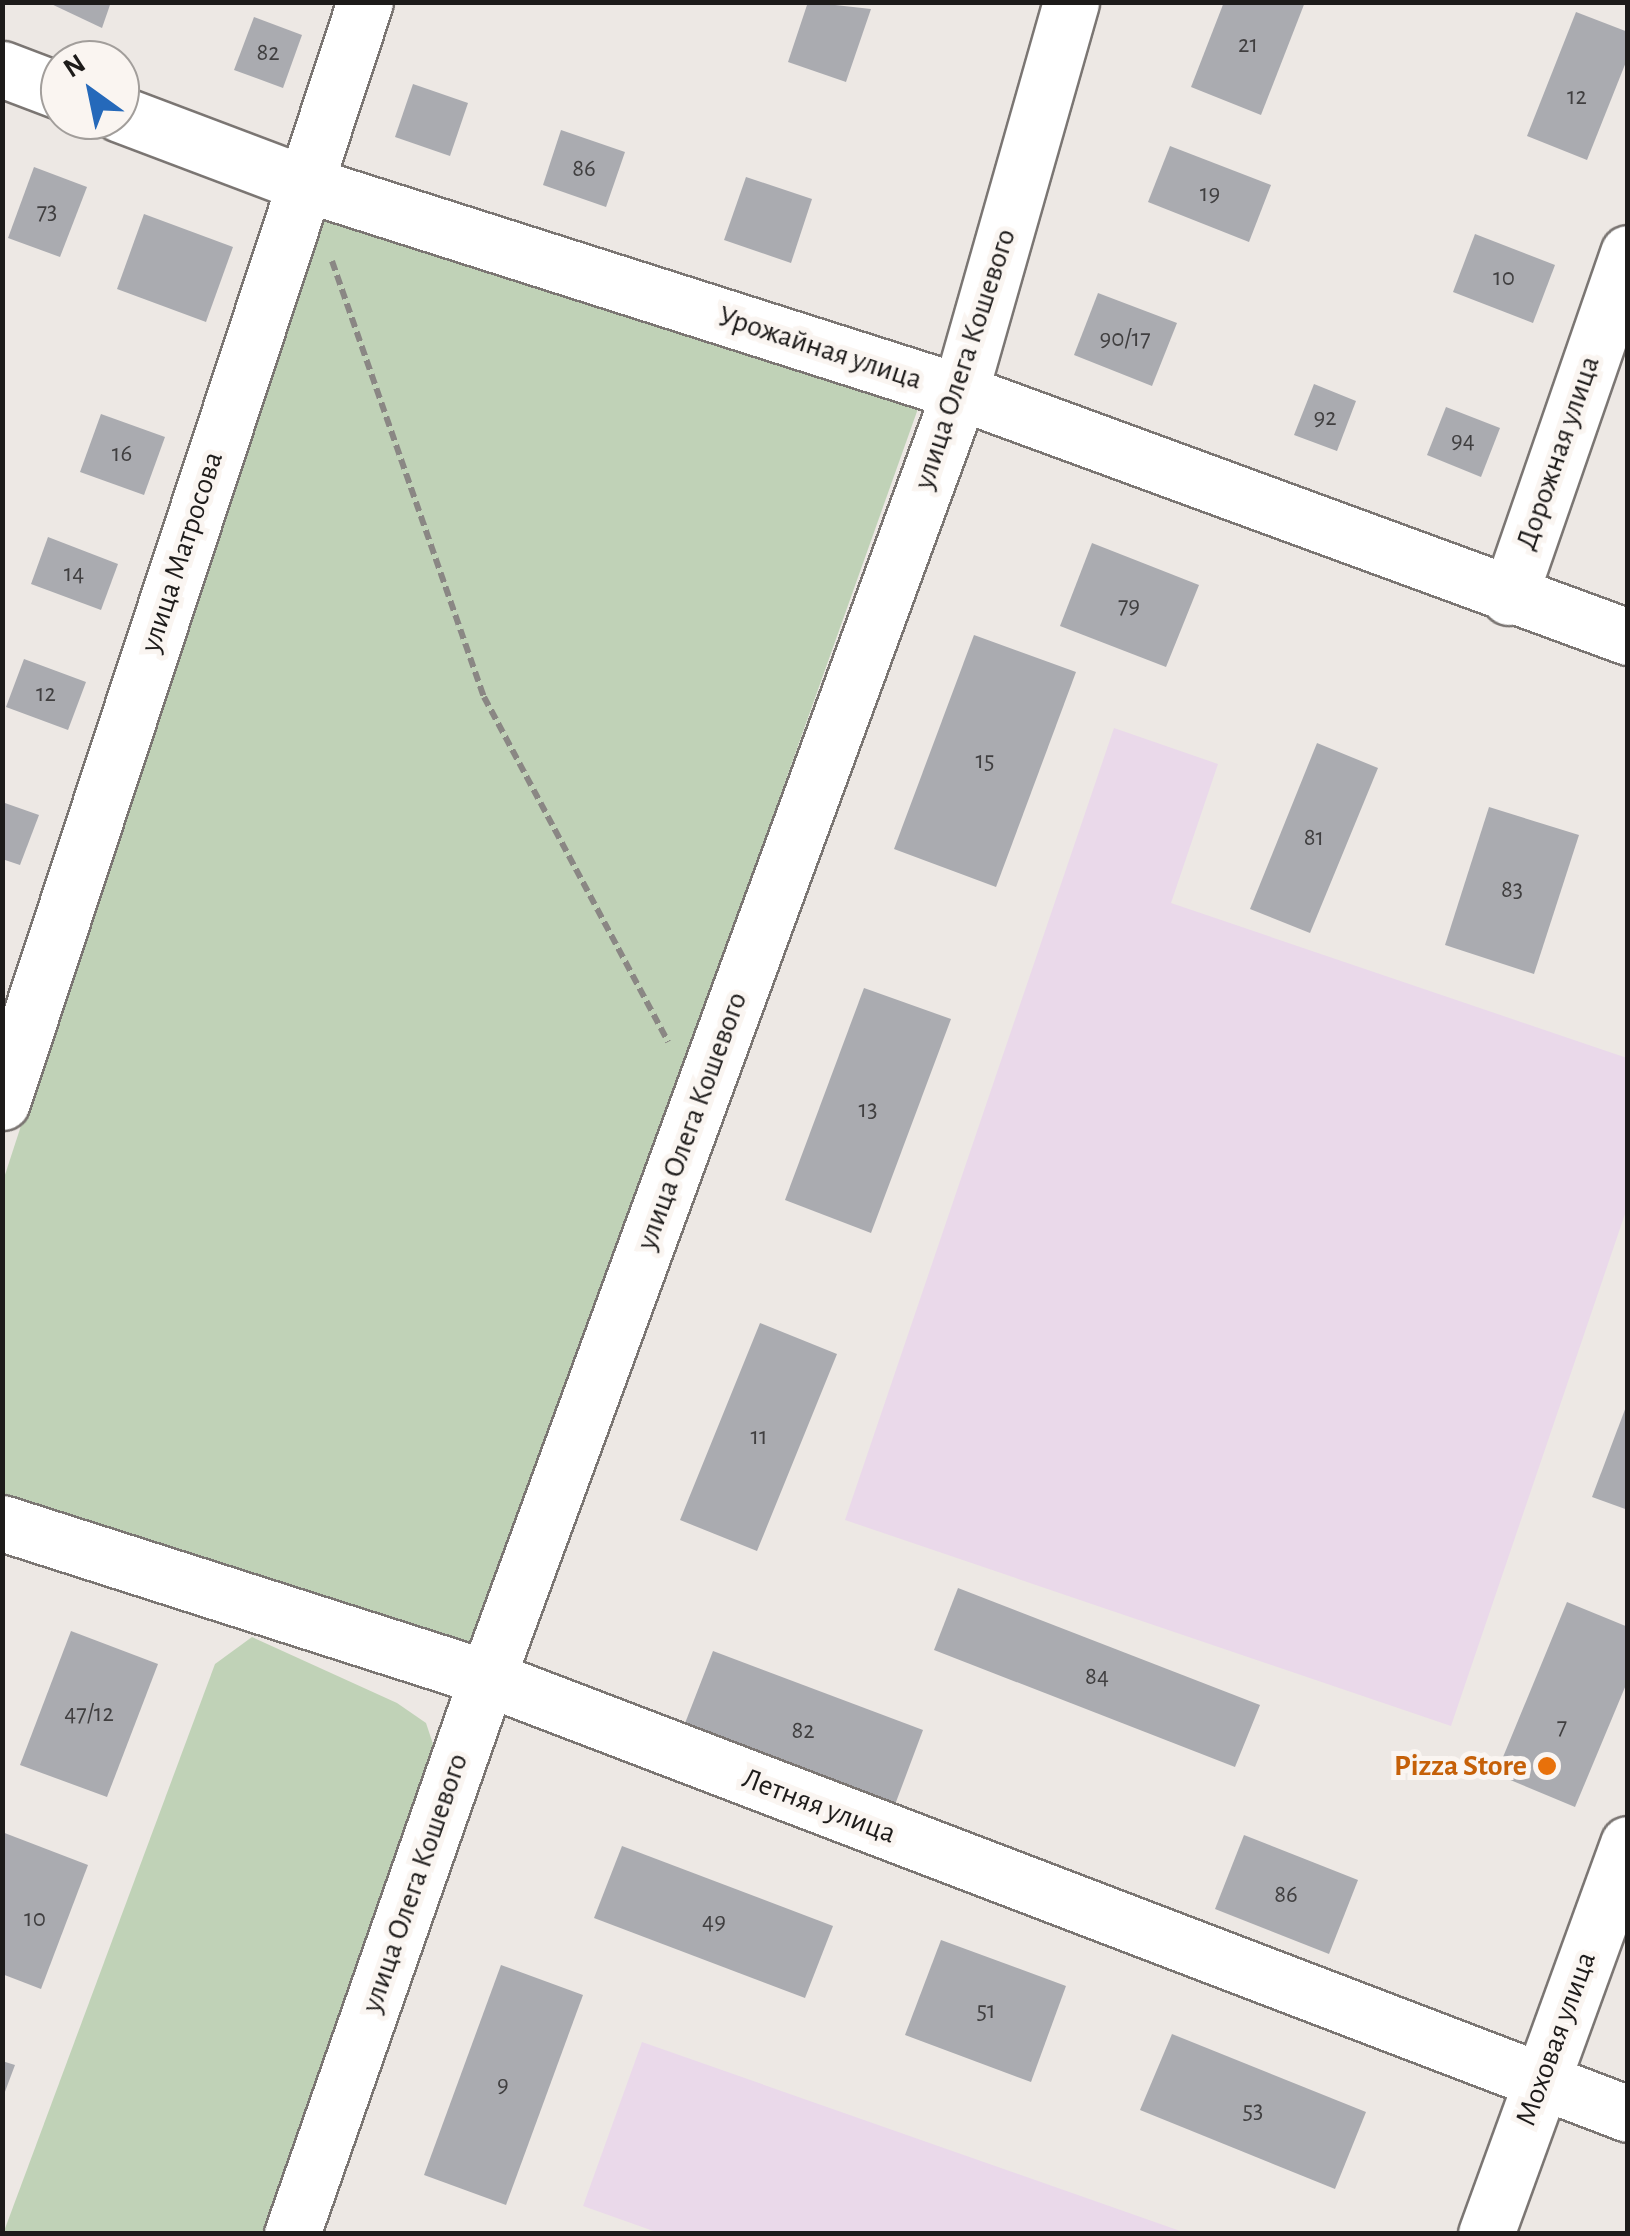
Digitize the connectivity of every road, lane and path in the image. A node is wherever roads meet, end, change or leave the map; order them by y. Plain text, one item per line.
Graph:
1 (365, 2) edge
2 (1071, 2) edge
3 (2, 69) edge
4 (40, 83) edge
5 (140, 122) edge
6 (302, 183) junction
7 (1628, 253) edge
8 (330, 256) dead end
9 (960, 392) junction
10 (1509, 597) junction
11 (1628, 638) edge
12 (699, 1100) junction
13 (2, 1102) edge
14 (2, 1522) edge
15 (487, 1678) junction
16 (1628, 1844) edge
17 (1539, 2082) junction
18 (1628, 2114) edge
19 (292, 2234) edge
20 (1486, 2234) edge

1 - 6 street, улица Матросова
2 - 9 street, улица Олега Кошевого
3 - 4 street
5 - 6 street, Урожайная улица
6 - 9 street, Урожайная улица
6 - 13 street, улица Матросова
7 - 10 street, Дорожная улица
8 - 12 path
9 - 10 street, Урожайная улица
9 - 12 street, улица Олега Кошевого
10 - 11 street, Урожайная улица
12 - 15 street, улица Олега Кошевого
14 - 15 street, Летняя улица
15 - 17 street, Летняя улица
15 - 19 street, улица Олега Кошевого
16 - 17 street, Моховая улица
17 - 18 street, Летняя улица
17 - 20 street, Моховая улица

